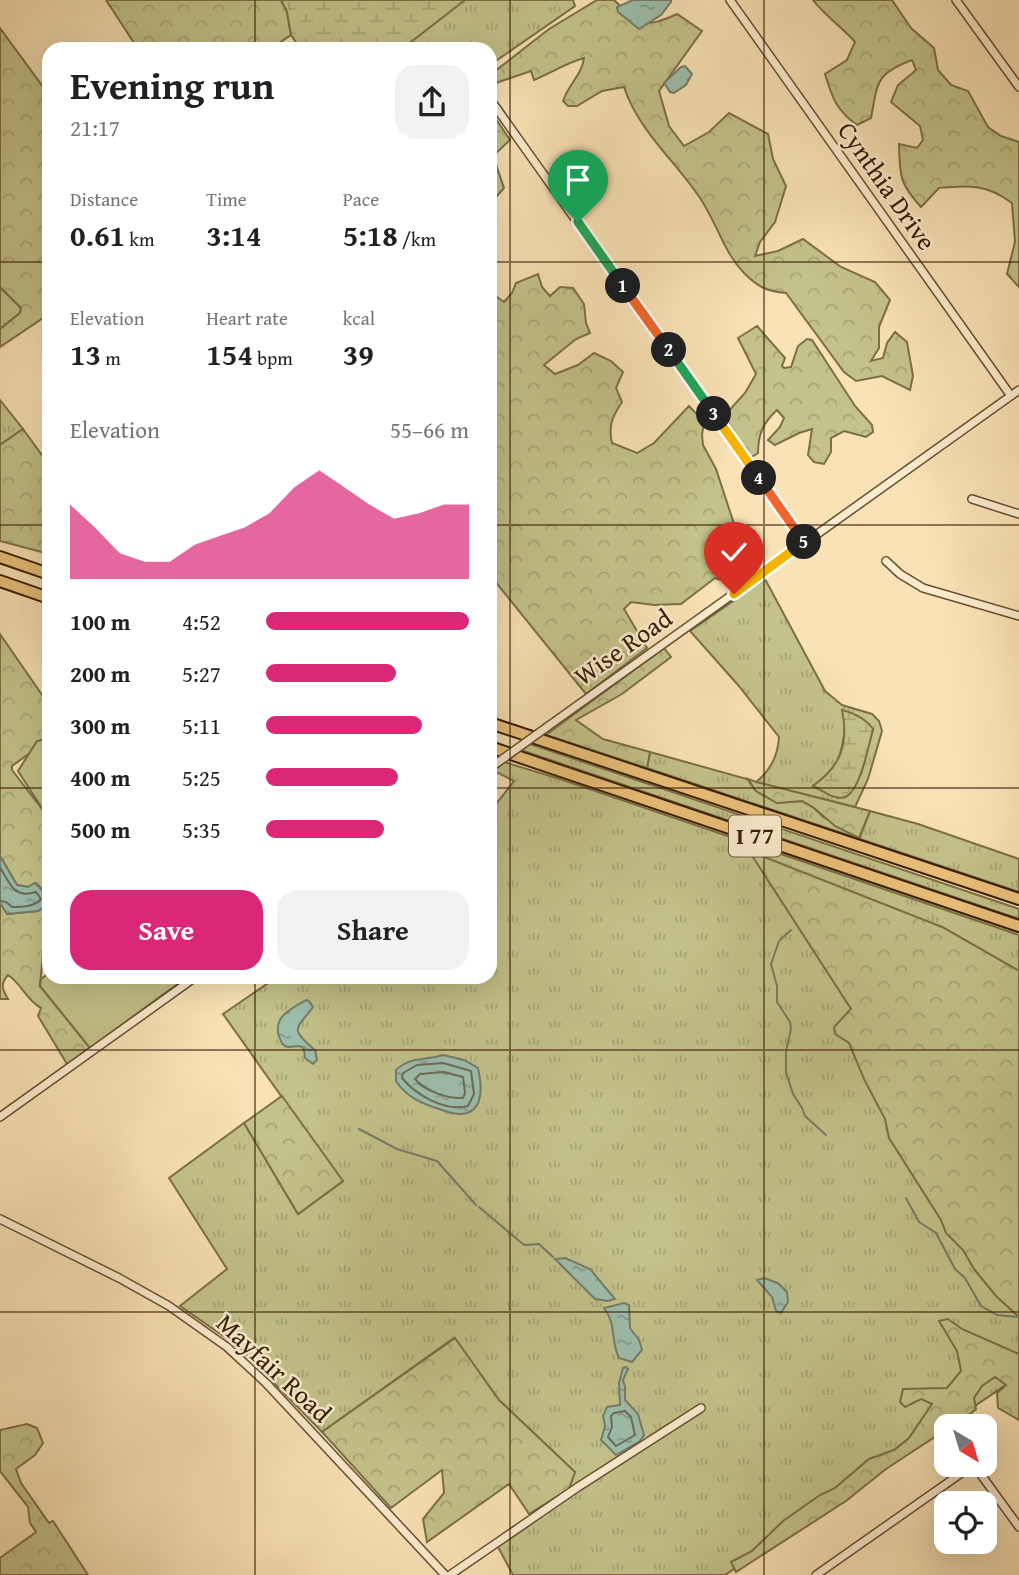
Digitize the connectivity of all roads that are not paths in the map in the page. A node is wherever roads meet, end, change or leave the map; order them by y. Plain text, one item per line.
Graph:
1 (730, 0) edge
2 (956, 0) edge
3 (1019, 87) edge
4 (497, 109) edge
5 (1019, 390) edge
6 (1011, 396) junction
7 (972, 499) dead end
8 (1019, 514) edge
9 (805, 543) junction
10 (0, 557) edge
11 (886, 561) dead end
12 (42, 571) edge
13 (0, 581) edge
14 (42, 596) edge
15 (1019, 616) edge
16 (497, 725) edge
17 (497, 749) edge
18 (497, 763) edge
19 (1019, 899) edge
20 (1019, 926) edge
21 (186, 984) edge
22 (0, 1117) edge
23 (0, 1219) edge
24 (701, 1408) dead end
25 (956, 1477) edge
26 (982, 1477) edge
27 (1019, 1527) edge
28 (448, 1575) edge
29 (816, 1575) edge

1 - 6 street, Cynthia Drive
2 - 3 street
4 - 9 street
5 - 6 street, Wise Road
6 - 9 street, Wise Road
7 - 8 street
9 - 18 street, Wise Road, bridge
10 - 12 highway
11 - 15 street
13 - 14 highway
16 - 19 highway, I 77
17 - 20 highway, I 77
21 - 22 street
23 - 28 street, Mayfair Road
24 - 28 street
25 - 29 street
26 - 27 street

